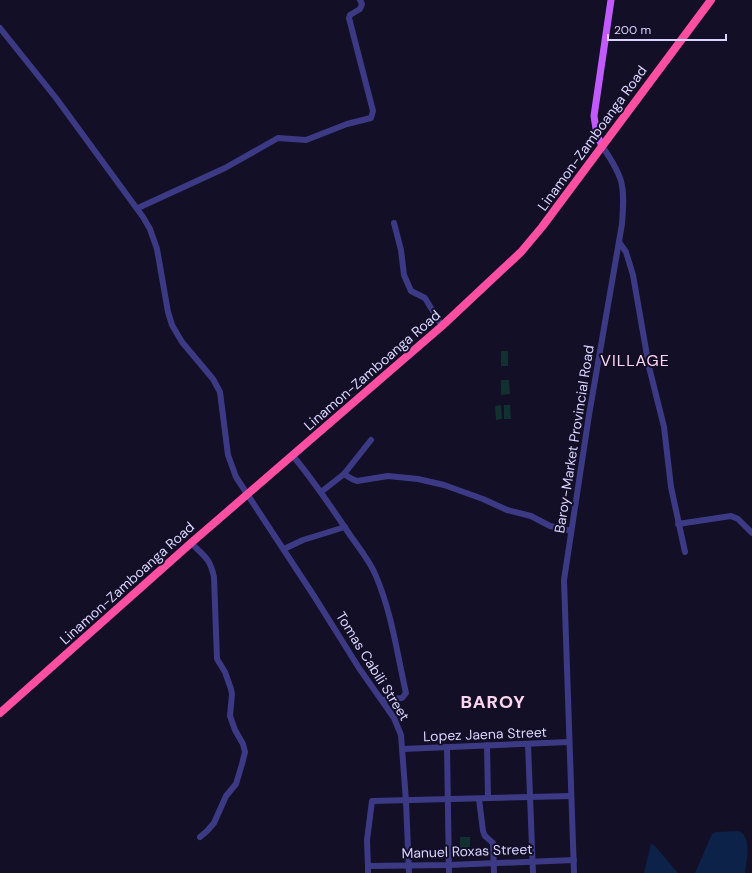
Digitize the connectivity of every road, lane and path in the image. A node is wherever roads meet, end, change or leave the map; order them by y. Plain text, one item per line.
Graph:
1 (360, 0) edge
2 (611, 0) edge
3 (711, 0) edge
4 (0, 28) edge
5 (602, 146) junction
6 (138, 208) junction
7 (394, 223) dead end
8 (619, 242) junction
9 (442, 326) junction
10 (371, 440) dead end
11 (293, 456) junction
12 (344, 474) junction
13 (321, 492) junction
14 (247, 494) junction
15 (678, 524) junction
16 (345, 527) junction
17 (571, 530) junction
18 (752, 533) edge
19 (191, 543) junction
20 (284, 549) junction
21 (685, 552) dead end
22 (382, 700) junction
23 (0, 713) edge
24 (569, 742) junction
25 (528, 744) junction
26 (487, 745) junction
27 (447, 747) junction
28 (402, 749) junction
29 (571, 796) junction
30 (529, 797) junction
31 (488, 798) junction
32 (479, 799) junction
33 (406, 800) junction
34 (449, 800) junction
35 (200, 837) dead end
36 (574, 860) junction
37 (532, 861) junction
38 (494, 863) junction
39 (408, 866) junction
40 (449, 866) junction
41 (368, 870) edge
42 (409, 873) edge
43 (450, 873) edge
44 (494, 873) edge
45 (533, 873) edge
46 (574, 873) edge

1 - 6 street
2 - 5 main road
3 - 5 highway, Linamon-Zamboanga Road
4 - 6 street, Tomas Cabili Street
5 - 8 street, Baroy-Market Provincial Road
5 - 9 highway, Linamon-Zamboanga Road
6 - 14 street, Tomas Cabili Street
7 - 9 street
8 - 15 street
8 - 17 street, Baroy-Market Provincial Road
9 - 11 highway, Linamon-Zamboanga Road
10 - 12 street
11 - 13 street
11 - 14 highway, Linamon-Zamboanga Road
12 - 13 street
12 - 17 street
13 - 16 street
14 - 19 highway, Linamon-Zamboanga Road
14 - 20 street, Tomas Cabili Street
15 - 18 street
15 - 21 street
16 - 20 street
16 - 22 street
17 - 24 street, Baroy-Market Provincial Road
19 - 23 highway, Linamon-Zamboanga Road
19 - 35 street
20 - 22 street, Tomas Cabili Street
22 - 28 street, Tomas Cabili Street
24 - 25 street, Lopez Jaena Street
24 - 29 street, Baroy-Market Provincial Road
25 - 26 street, Lopez Jaena Street
25 - 30 street
26 - 27 street, Lopez Jaena Street
26 - 31 street
27 - 28 street, Lopez Jaena Street
27 - 34 street
28 - 33 street, Tomas Cabili Street
29 - 30 street
29 - 36 street, Baroy-Market Provincial Road
30 - 31 street
30 - 37 street
31 - 32 street
32 - 34 street
32 - 38 street
33 - 34 street
33 - 39 street, Tomas Cabili Street
33 - 41 street
34 - 40 street
36 - 37 street, Manuel Roxas Street
36 - 46 street, Baroy-Market Provincial Road
37 - 38 street, Manuel Roxas Street
37 - 45 street
38 - 40 street, Manuel Roxas Street
38 - 44 street
39 - 40 street, Manuel Roxas Street
39 - 41 street, Manuel Roxas Street
39 - 42 street, Tomas Cabili Street
40 - 43 street

